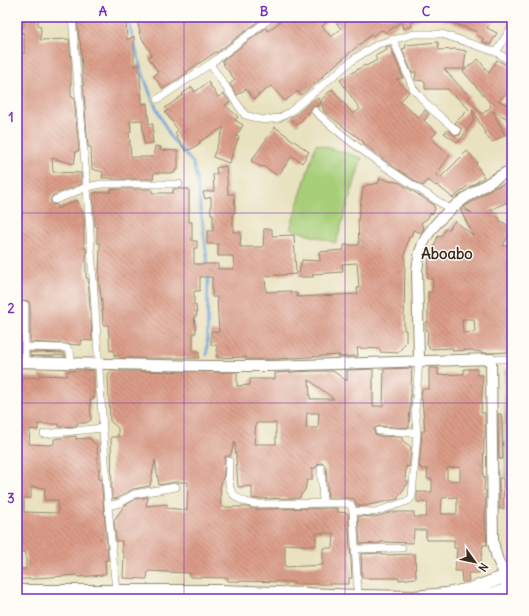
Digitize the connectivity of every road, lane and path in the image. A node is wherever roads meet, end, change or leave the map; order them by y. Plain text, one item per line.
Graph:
1 (72, 17) edge
2 (272, 17) edge
3 (512, 27) edge
4 (393, 39) junction
5 (496, 52) junction
6 (512, 62) edge
7 (210, 64) junction
8 (158, 99) dead end
9 (315, 111) dead end
10 (457, 131) dead end
11 (512, 169) edge
12 (180, 184) dead end
13 (87, 187) junction
14 (55, 200) dead end
15 (450, 209) junction
16 (25, 304) dead end
17 (26, 347) junction
18 (492, 359) junction
19 (512, 359) edge
20 (419, 360) junction
21 (21, 362) edge
22 (72, 363) junction
23 (98, 363) junction
24 (103, 428) junction
25 (379, 431) dead end
26 (417, 433) junction
27 (44, 434) dead end
28 (229, 462) dead end
29 (321, 468) dead end
30 (176, 487) dead end
31 (323, 503) junction
32 (108, 506) junction
33 (353, 511) junction
34 (402, 548) dead end
35 (355, 549) junction
36 (509, 575) edge
37 (17, 591) edge
38 (116, 591) junction
39 (509, 592) edge
40 (358, 596) junction
41 (477, 599) edge

1 - 13 street
2 - 7 street
3 - 5 street
4 - 5 street
4 - 7 street
4 - 10 street
5 - 6 street
7 - 8 street
9 - 15 street
11 - 15 street
12 - 13 street
13 - 14 street
13 - 23 street
15 - 20 street
16 - 17 street
17 - 21 street
17 - 22 street
18 - 19 street
18 - 20 street
18 - 36 street
20 - 23 street
20 - 26 street
21 - 22 street
22 - 23 street
23 - 24 street
24 - 27 street
24 - 32 street
25 - 26 street
26 - 33 street
28 - 31 street
29 - 31 street
30 - 32 street
31 - 33 street
32 - 38 street
33 - 35 street
34 - 35 street
35 - 40 street
36 - 39 street
36 - 40 highway
37 - 38 highway
38 - 40 highway
39 - 41 highway

